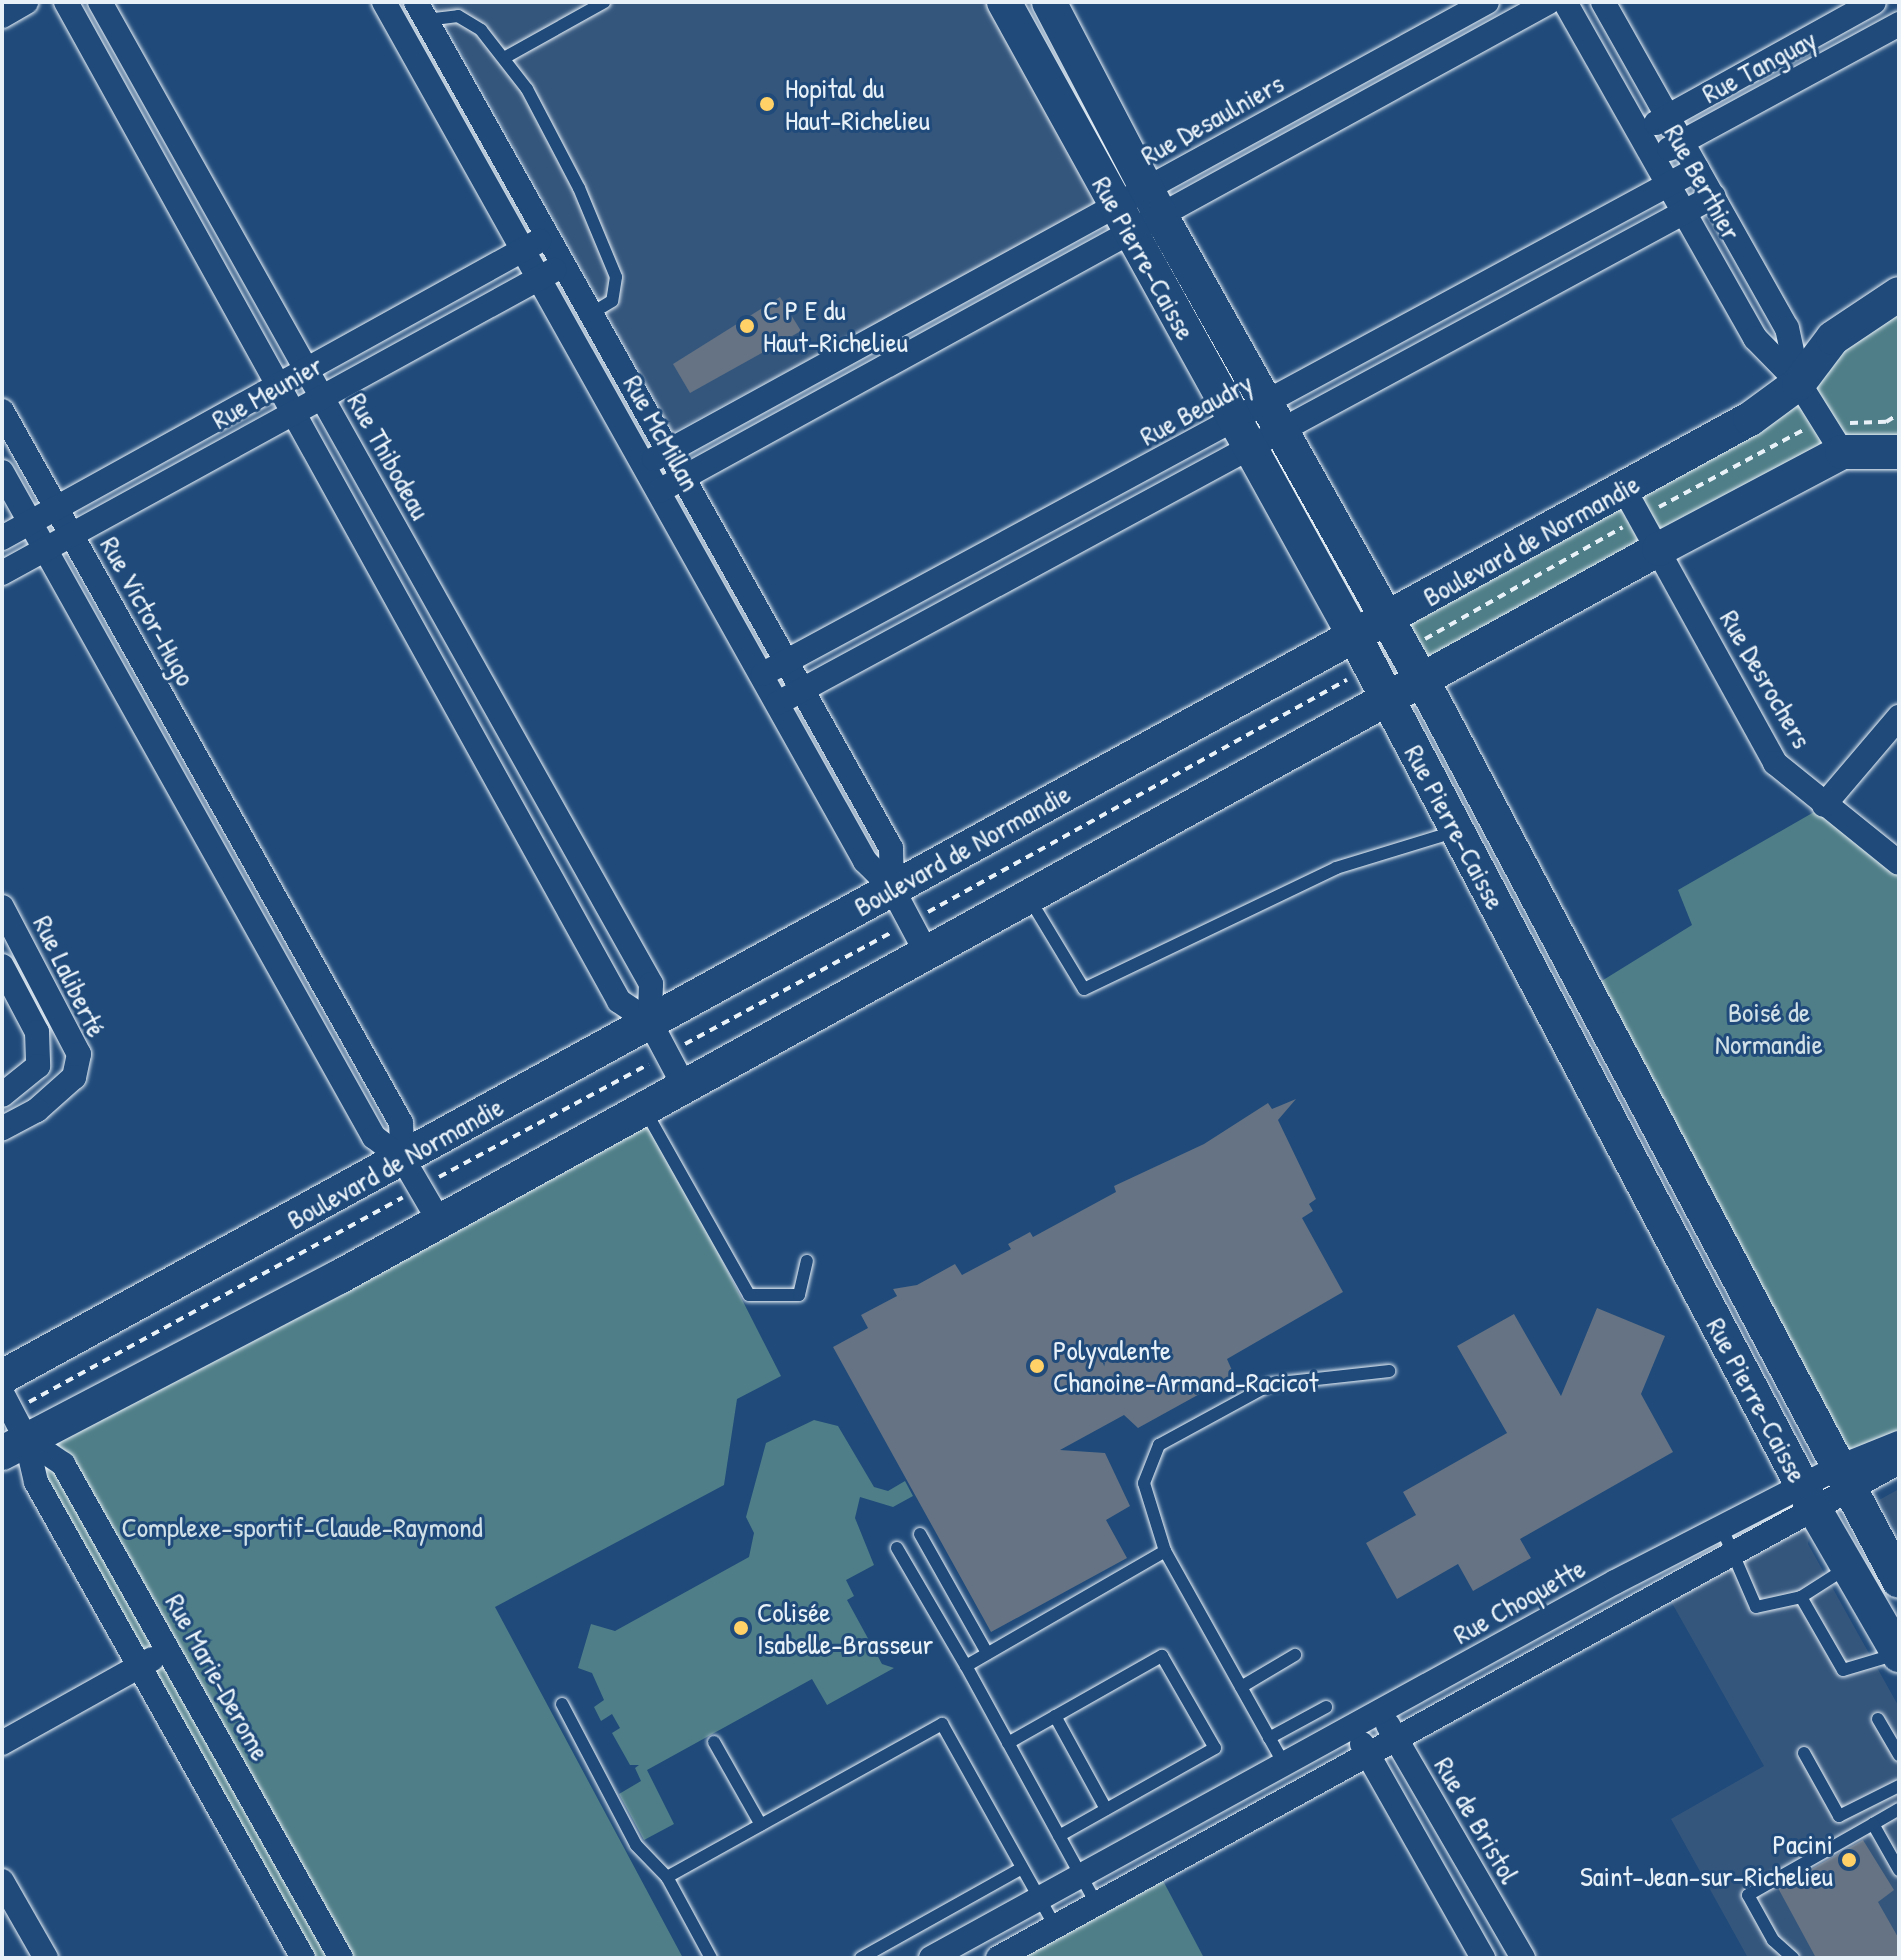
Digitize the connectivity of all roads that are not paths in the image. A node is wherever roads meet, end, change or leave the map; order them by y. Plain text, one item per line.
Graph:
1 (26, 2) edge
2 (66, 2) edge
3 (100, 2) edge
4 (384, 2) edge
5 (604, 2) edge
6 (1004, 2) edge
7 (1049, 2) edge
8 (1487, 2) edge
9 (1549, 2) edge
10 (1565, 2) edge
11 (1603, 2) edge
12 (1876, 2) edge
13 (421, 11) edge
14 (2, 16) edge
15 (1896, 26) edge
16 (504, 58) junction
17 (1375, 62) junction
18 (1389, 89) junction
19 (1668, 115) junction
20 (1640, 133) junction
21 (1682, 142) junction
22 (180, 148) junction
23 (1653, 157) junction
24 (153, 162) junction
25 (1697, 169) junction
26 (1667, 184) junction
27 (1714, 196) junction
28 (1154, 203) junction
29 (1684, 209) junction
30 (1122, 221) junction
31 (536, 243) junction
32 (1533, 258) junction
33 (551, 272) junction
34 (1547, 285) junction
35 (1899, 294) edge
36 (1428, 317) junction
37 (579, 321) junction
38 (910, 321) junction
39 (1442, 344) junction
40 (922, 345) junction
41 (307, 370) junction
42 (1799, 383) junction
43 (279, 388) junction
44 (321, 397) junction
45 (2, 411) edge
46 (291, 412) junction
47 (1274, 418) junction
48 (1242, 435) junction
49 (1834, 438) junction
50 (669, 451) junction
51 (1899, 452) edge
52 (645, 464) junction
53 (2, 472) edge
54 (683, 478) junction
55 (659, 491) junction
56 (1632, 503) junction
57 (57, 508) junction
58 (30, 522) junction
59 (71, 535) junction
60 (2, 538) edge
61 (47, 548) junction
62 (1659, 549) junction
63 (990, 551) junction
64 (2, 573) edge
65 (1006, 580) junction
66 (1387, 620) junction
67 (789, 660) junction
68 (1413, 664) junction
69 (1371, 667) junction
70 (475, 669) junction
71 (763, 674) junction
72 (445, 685) junction
73 (805, 689) junction
74 (778, 703) junction
75 (1899, 717) edge
76 (1824, 805) junction
77 (1492, 812) junction
78 (1457, 831) junction
79 (242, 841) junction
80 (217, 855) junction
81 (1899, 863) edge
82 (1530, 886) junction
83 (892, 888) junction
84 (1027, 895) junction
85 (1495, 904) junction
86 (2, 907) edge
87 (926, 952) junction
88 (2, 966) edge
89 (1588, 996) junction
90 (1553, 1013) junction
91 (650, 1022) junction
92 (38, 1066) junction
93 (75, 1073) junction
94 (684, 1086) junction
95 (2, 1095) edge
96 (645, 1109) junction
97 (1653, 1120) junction
98 (2, 1129) edge
99 (1618, 1137) junction
100 (411, 1174) junction
101 (438, 1219) junction
102 (807, 1261) dead end
103 (1389, 1371) dead end
104 (2, 1377) edge
105 (11, 1424) edge
106 (1899, 1443) edge
107 (1899, 1462) edge
108 (1843, 1480) junction
109 (1808, 1498) junction
110 (1721, 1526) junction
111 (920, 1534) dead end
112 (897, 1548) dead end
113 (1165, 1551) junction
114 (1735, 1552) junction
115 (1848, 1567) junction
116 (1899, 1581) edge
117 (1615, 1582) junction
118 (1801, 1597) junction
119 (1629, 1608) junction
120 (168, 1650) junction
121 (987, 1653) junction
122 (1898, 1654) edge
123 (1295, 1655) dead end
124 (966, 1666) junction
125 (139, 1667) junction
126 (1241, 1687) junction
127 (562, 1704) dead end
128 (1326, 1707) dead end
129 (1381, 1712) junction
130 (1055, 1716) junction
131 (1878, 1719) dead end
132 (1351, 1727) junction
133 (1269, 1738) junction
134 (1395, 1738) junction
135 (714, 1742) dead end
136 (2, 1743) edge
137 (1008, 1743) junction
138 (1804, 1753) dead end
139 (1369, 1755) junction
140 (1899, 1755) edge
141 (1284, 1764) junction
142 (1899, 1786) edge
143 (1106, 1809) junction
144 (1899, 1809) edge
145 (1175, 1824) junction
146 (1873, 1824) junction
147 (761, 1825) junction
148 (1059, 1836) junction
149 (1190, 1853) junction
150 (1022, 1868) junction
151 (1899, 1870) edge
152 (1081, 1875) junction
153 (667, 1877) junction
154 (2, 1881) edge
155 (1039, 1899) junction
156 (1097, 1905) junction
157 (1056, 1928) junction
158 (46, 1958) edge
159 (303, 1958) edge
160 (341, 1958) edge
161 (711, 1958) edge
162 (861, 1958) edge
163 (931, 1958) edge
164 (998, 1958) edge
165 (1483, 1958) edge
166 (1523, 1958) edge
167 (1793, 1958) edge

1 - 14 street
2 - 24 street, Rue Thibodeau
3 - 22 street, Rue Thibodeau
4 - 31 street, Rue McMillan
5 - 16 lane
6 - 30 street, Rue Pierre-Caisse
7 - 28 street, Rue Pierre-Caisse
8 - 17 street, Rue Desaulniers
9 - 18 street, Rue Desaulniers
10 - 20 street, Rue Berthier
11 - 19 street, Rue Berthier
12 - 15 street, Rue Tanguay
12 - 19 street, Rue Tanguay
13 - 16 lane
13 - 31 street, Rue McMillan
15 - 21 street, Rue Tanguay
16 - 37 lane
17 - 18 street
17 - 28 street, Rue Desaulniers
18 - 28 street, Rue Desaulniers
19 - 20 street, Rue Tanguay
19 - 21 street, Rue Berthier
20 - 23 street, Rue Berthier
21 - 23 street, Rue Tanguay
21 - 25 street, Rue Berthier
22 - 24 street
22 - 41 street, Rue Thibodeau
23 - 26 street, Rue Berthier
24 - 43 street, Rue Thibodeau
25 - 26 street, Rue Beaudry
25 - 27 street, Rue Berthier
26 - 29 street, Rue Berthier
26 - 32 street, Rue Beaudry
27 - 29 street, Rue Beaudry
27 - 42 street, Rue Berthier
28 - 30 street, Rue Desaulniers
28 - 47 street, Rue Pierre-Caisse
29 - 34 street, Rue Beaudry
29 - 42 street, Rue Berthier
30 - 38 street, Rue Desaulniers
30 - 40 street, Rue Desaulniers
30 - 48 street, Rue Pierre-Caisse
31 - 33 street, Rue McMillan
31 - 41 street, Rue Meunier
32 - 34 street
32 - 36 street, Rue Beaudry
33 - 37 street, Rue McMillan
33 - 44 street, Rue Meunier
34 - 39 street, Rue Beaudry
35 - 42 street, Boulevard de Normandie
36 - 39 street
36 - 47 street, Rue Beaudry
37 - 50 street, Rue McMillan
37 - 52 street, Rue McMillan
38 - 40 lane
38 - 50 street, Rue Desaulniers
39 - 47 street, Rue Beaudry
40 - 54 street, Rue Desaulniers
41 - 43 street, Rue Meunier
41 - 44 street, Rue Thibodeau
42 - 49 street, Rue Berthier
42 - 56 street, Boulevard de Normandie
43 - 46 street, Rue Thibodeau
43 - 57 street, Rue Meunier
44 - 46 street, Rue Meunier
44 - 70 street, Rue Thibodeau
45 - 57 street, Rue Victor-Hugo
46 - 59 street, Rue Meunier
46 - 72 street, Rue Thibodeau
47 - 48 street, Rue Beaudry
47 - 66 street, Rue Pierre-Caisse
48 - 63 street, Rue Beaudry
48 - 65 street, Rue Beaudry
48 - 69 street, Rue Pierre-Caisse
49 - 51 street, Boulevard de Normandie
49 - 62 street, Boulevard de Normandie
50 - 52 street, Rue Desaulniers
50 - 54 street, Rue McMillan
52 - 55 street, Rue McMillan
53 - 58 street, Rue Victor-Hugo
54 - 55 street, Rue Desaulniers
54 - 67 street, Rue McMillan
55 - 71 street, Rue McMillan
56 - 62 street, Rue Desrochers
56 - 66 street, Boulevard de Normandie
57 - 58 street, Rue Meunier
57 - 59 street, Rue Victor-Hugo
58 - 60 street, Rue Meunier
58 - 61 street, Rue Victor-Hugo
59 - 61 street, Rue Meunier
59 - 79 street, Rue Victor-Hugo
61 - 64 street, Rue Meunier
61 - 80 street, Rue Victor-Hugo
62 - 68 street, Boulevard de Normandie
62 - 76 street, Rue Desrochers
63 - 65 street
63 - 67 street, Rue Beaudry
65 - 73 street, Rue Beaudry
66 - 68 street, Rue Pierre-Caisse
66 - 69 street, Boulevard de Normandie
67 - 71 street, Rue Beaudry
67 - 73 street, Rue McMillan
68 - 69 street, Boulevard de Normandie
68 - 77 street, Rue Pierre-Caisse
69 - 78 street, Rue Pierre-Caisse
69 - 83 street, Boulevard de Normandie
69 - 84 street, Boulevard de Normandie
70 - 72 street
70 - 91 street, Rue Thibodeau
71 - 74 street, Rue McMillan
72 - 91 street, Rue Thibodeau
73 - 74 street, Rue Beaudry
73 - 83 street, Rue McMillan
74 - 83 street, Rue McMillan
75 - 76 street
76 - 81 street, Rue Desrochers
77 - 78 street
77 - 82 street, Rue Pierre-Caisse
78 - 84 lane
78 - 85 street, Rue Pierre-Caisse
79 - 80 street
79 - 100 street, Rue Victor-Hugo
80 - 100 street, Rue Victor-Hugo
82 - 85 street
82 - 89 street, Rue Pierre-Caisse
83 - 87 street, Rue McMillan
83 - 91 street, Boulevard de Normandie
84 - 87 street, Boulevard de Normandie
85 - 90 street, Rue Pierre-Caisse
86 - 93 street, Rue Laliberté
87 - 94 street, Boulevard de Normandie
88 - 92 street, Rue Laliberté
89 - 90 street
89 - 97 street, Rue Pierre-Caisse
90 - 99 street, Rue Pierre-Caisse
91 - 94 street, Rue Thibodeau
91 - 100 street, Boulevard de Normandie
92 - 93 street, Rue Laliberté
92 - 95 street
93 - 98 street, Rue Laliberté
94 - 96 street, Boulevard de Normandie
96 - 101 street, Boulevard de Normandie
96 - 102 lane
97 - 99 street
97 - 108 street, Rue Pierre-Caisse
99 - 109 street, Rue Pierre-Caisse
100 - 101 street, Rue Victor-Hugo
100 - 104 street, Boulevard de Normandie
101 - 105 street, Boulevard de Normandie
103 - 113 lane
105 - 120 street, Rue Marie-Derome
105 - 125 street
106 - 108 street, Rue Choquette
107 - 108 street, Rue Choquette
108 - 109 street, Rue Choquette
108 - 116 street, Rue Pierre-Caisse
109 - 110 street, Rue Choquette
109 - 114 street, Rue Choquette
109 - 115 street, Rue Pierre-Caisse
110 - 114 lane
110 - 117 street, Rue Choquette
111 - 121 lane
112 - 124 lane
113 - 121 lane
113 - 126 lane
114 - 118 lane
114 - 119 street, Rue Choquette
115 - 118 lane
115 - 122 street, Rue Pierre-Caisse
117 - 119 lane
117 - 129 street, Rue Choquette
118 - 122 lane
119 - 134 street, Rue Choquette
120 - 125 street
120 - 160 street, Rue Marie-Derome
121 - 124 lane
123 - 126 lane
124 - 137 lane
125 - 136 street
125 - 159 street
126 - 133 lane
127 - 153 lane
128 - 133 lane
129 - 132 street, Rue Choquette
129 - 134 street, Rue de Bristol
130 - 137 lane
130 - 143 lane
130 - 143 lane
131 - 140 lane
132 - 139 street
132 - 141 street, Rue Choquette
133 - 141 lane
134 - 139 street, Rue Choquette
134 - 166 street, Rue de Bristol
135 - 147 lane
137 - 148 lane
138 - 142 lane
139 - 149 street, Rue Choquette
139 - 165 street
141 - 145 street, Rue Choquette
143 - 148 lane
144 - 146 lane
145 - 149 street
145 - 152 street, Rue Choquette
146 - 151 lane
146 - 167 lane
147 - 150 lane
147 - 153 lane
148 - 152 lane
149 - 156 street, Rue Choquette
150 - 155 lane
150 - 162 lane
152 - 155 street, Rue Choquette
152 - 156 lane
153 - 161 lane
154 - 158 street
155 - 157 lane
155 - 163 street, Rue Choquette
156 - 157 street, Rue Choquette
157 - 164 street, Rue Choquette

